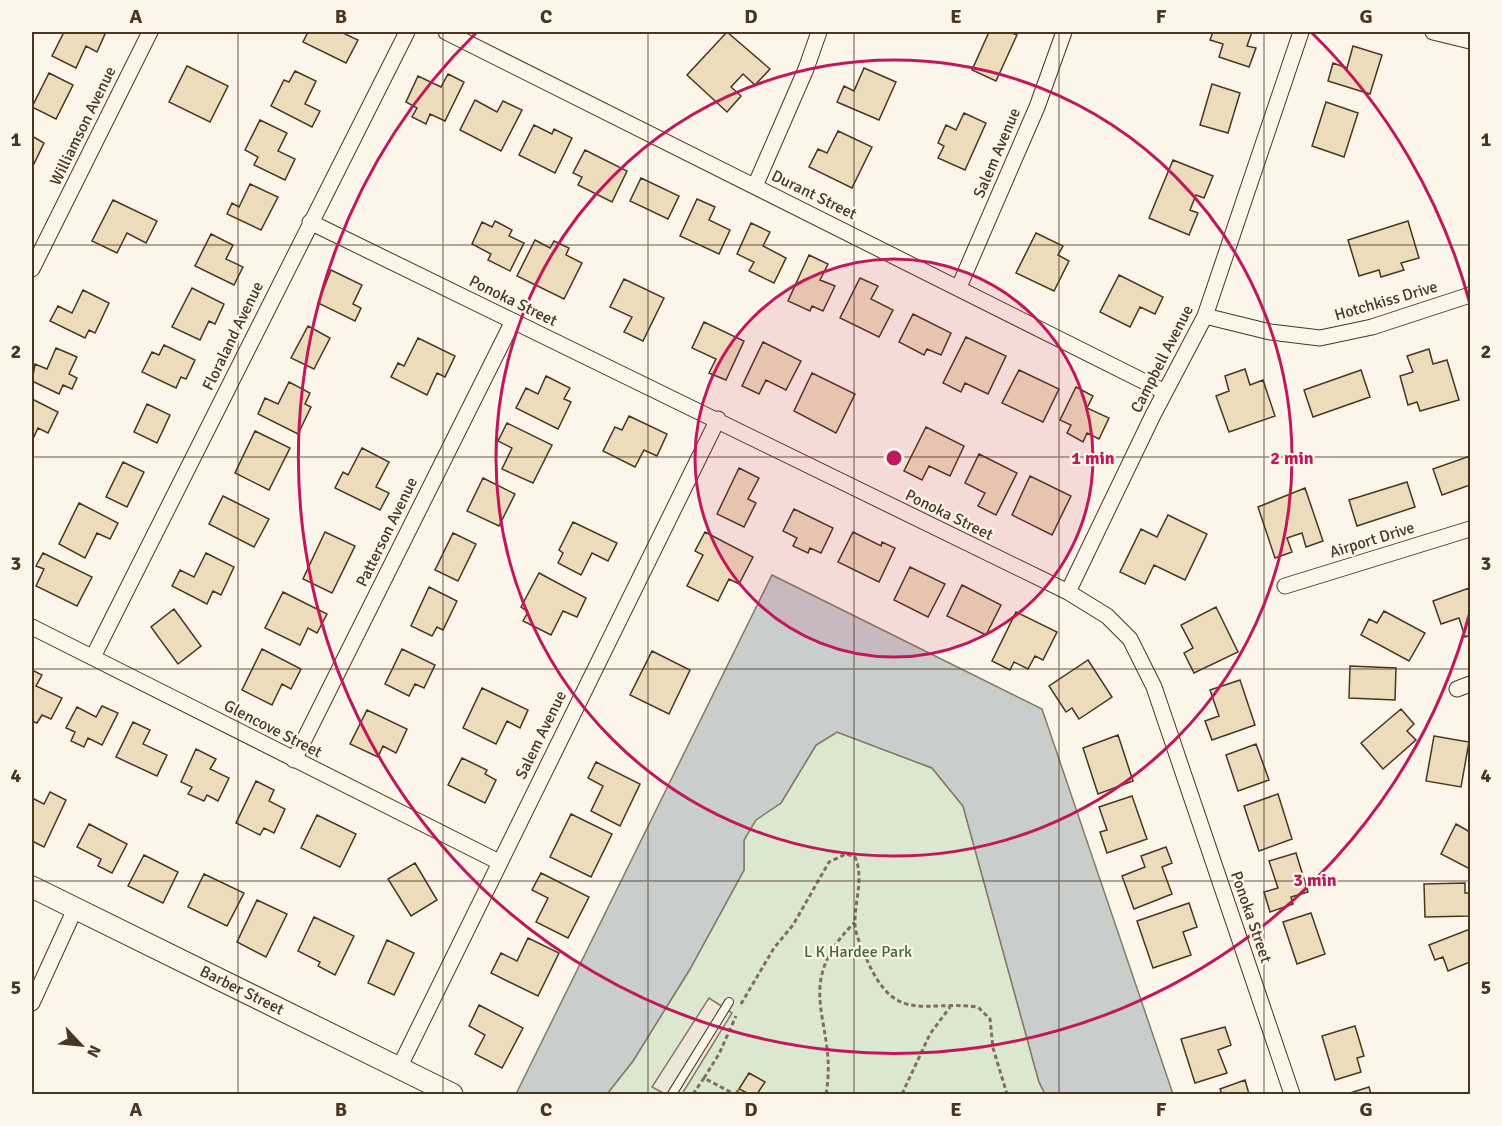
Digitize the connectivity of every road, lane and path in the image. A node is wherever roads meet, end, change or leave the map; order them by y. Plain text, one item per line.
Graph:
1 (150, 32) edge
2 (406, 32) edge
3 (446, 32) edge
4 (819, 32) edge
5 (1064, 32) edge
6 (1301, 32) edge
7 (1433, 32) edge
8 (1470, 41) edge
9 (755, 186) junction
10 (310, 222) junction
11 (32, 269) edge
12 (959, 287) junction
13 (1470, 295) edge
14 (1205, 316) junction
15 (513, 321) junction
16 (1165, 392) junction
17 (718, 419) junction
18 (1470, 530) edge
19 (1285, 586) dead end
20 (1068, 592) junction
21 (32, 627) edge
22 (93, 657) junction
23 (294, 760) junction
24 (499, 862) junction
25 (32, 887) edge
26 (75, 909) junction
27 (854, 923) junction
28 (729, 1002) dead end
29 (32, 1003) edge
30 (952, 1006) junction
31 (399, 1068) junction
32 (704, 1078) junction
33 (740, 1089) dead end
34 (452, 1095) edge
35 (672, 1095) edge
36 (693, 1095) edge
37 (735, 1095) edge
38 (826, 1095) edge
39 (902, 1095) edge
40 (1007, 1095) edge
41 (1292, 1095) edge

1 - 11 street, Williamson Avenue
2 - 10 street, Floraland Avenue
3 - 9 street, Durant Street
4 - 9 street
5 - 12 street, Salem Avenue
6 - 14 street, Campbell Avenue
7 - 8 street
9 - 12 street, Durant Street
10 - 15 street, Ponoka Street
10 - 22 street, Floraland Avenue
12 - 16 street, Durant Street
13 - 14 street, Hotchkiss Drive
14 - 16 street, Campbell Avenue
15 - 17 street, Ponoka Street
15 - 23 street, Patterson Avenue
16 - 20 street, Campbell Avenue
17 - 20 street, Ponoka Street
17 - 24 street, Salem Avenue
18 - 19 street, Airport Drive
20 - 41 street, Ponoka Street
21 - 22 street, Glencove Street
22 - 23 street, Glencove Street
23 - 24 street, Glencove Street
24 - 31 street, Salem Avenue
25 - 26 street, Barber Street
26 - 29 street
26 - 31 street, Barber Street
27 - 30 path
27 - 32 path
27 - 38 path
28 - 35 lane
30 - 39 path
30 - 40 path
31 - 34 street, Barber Street
32 - 36 path
32 - 37 path
33 - 37 path

